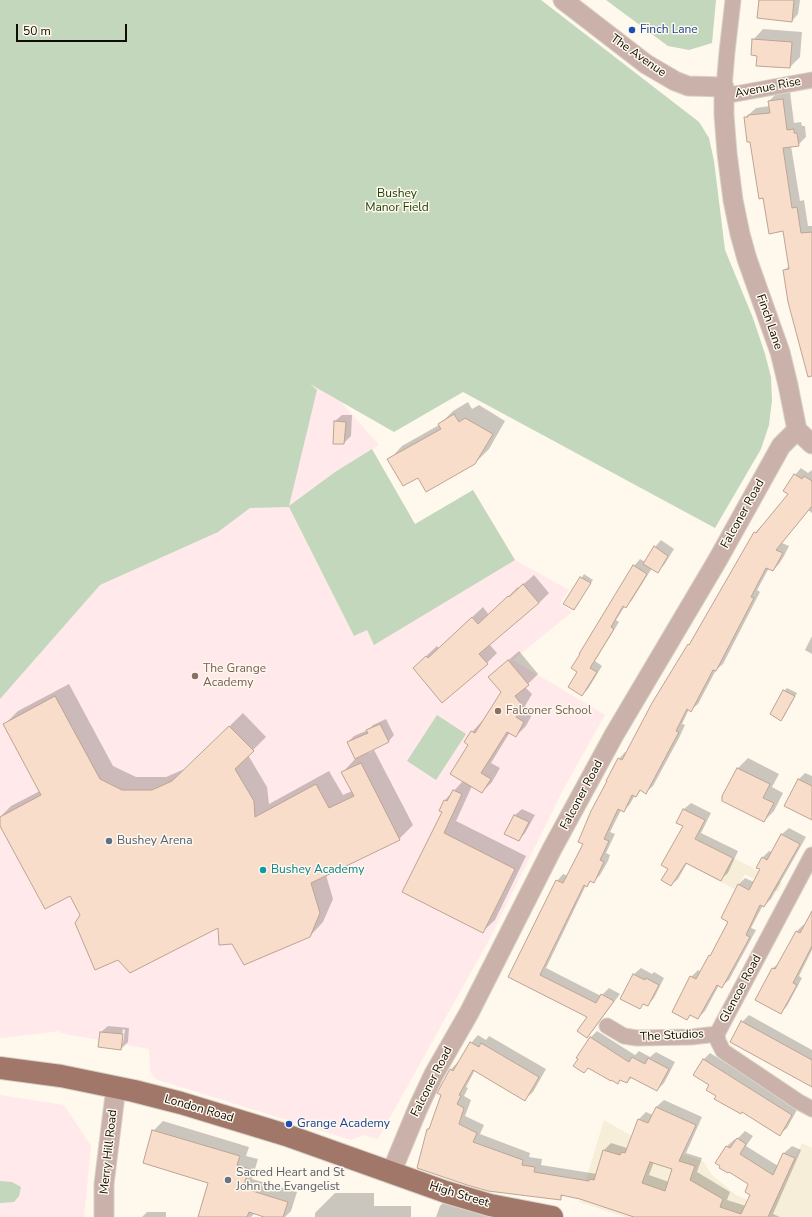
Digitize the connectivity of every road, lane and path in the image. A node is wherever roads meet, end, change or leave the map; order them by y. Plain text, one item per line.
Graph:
1 (563, 0) edge
2 (733, 0) edge
3 (812, 80) edge
4 (724, 92) junction
5 (797, 430) junction
6 (812, 444) edge
7 (812, 855) edge
8 (607, 1026) dead end
9 (717, 1034) junction
10 (0, 1068) edge
11 (116, 1087) junction
12 (812, 1109) edge
13 (392, 1173) junction
14 (104, 1217) edge
15 (552, 1217) edge

1 - 4 street, The Avenue
2 - 4 street, Finch Lane
3 - 4 street, Avenue Rise
4 - 5 street, Finch Lane
5 - 6 street
5 - 13 street, Falconer Road
7 - 9 street, Glencoe Road
8 - 9 street, The Studios
9 - 12 street, Glencoe Road
10 - 11 main road, London Road
11 - 13 main road, London Road
11 - 14 street, Merry Hill Road
13 - 15 main road, High Street

